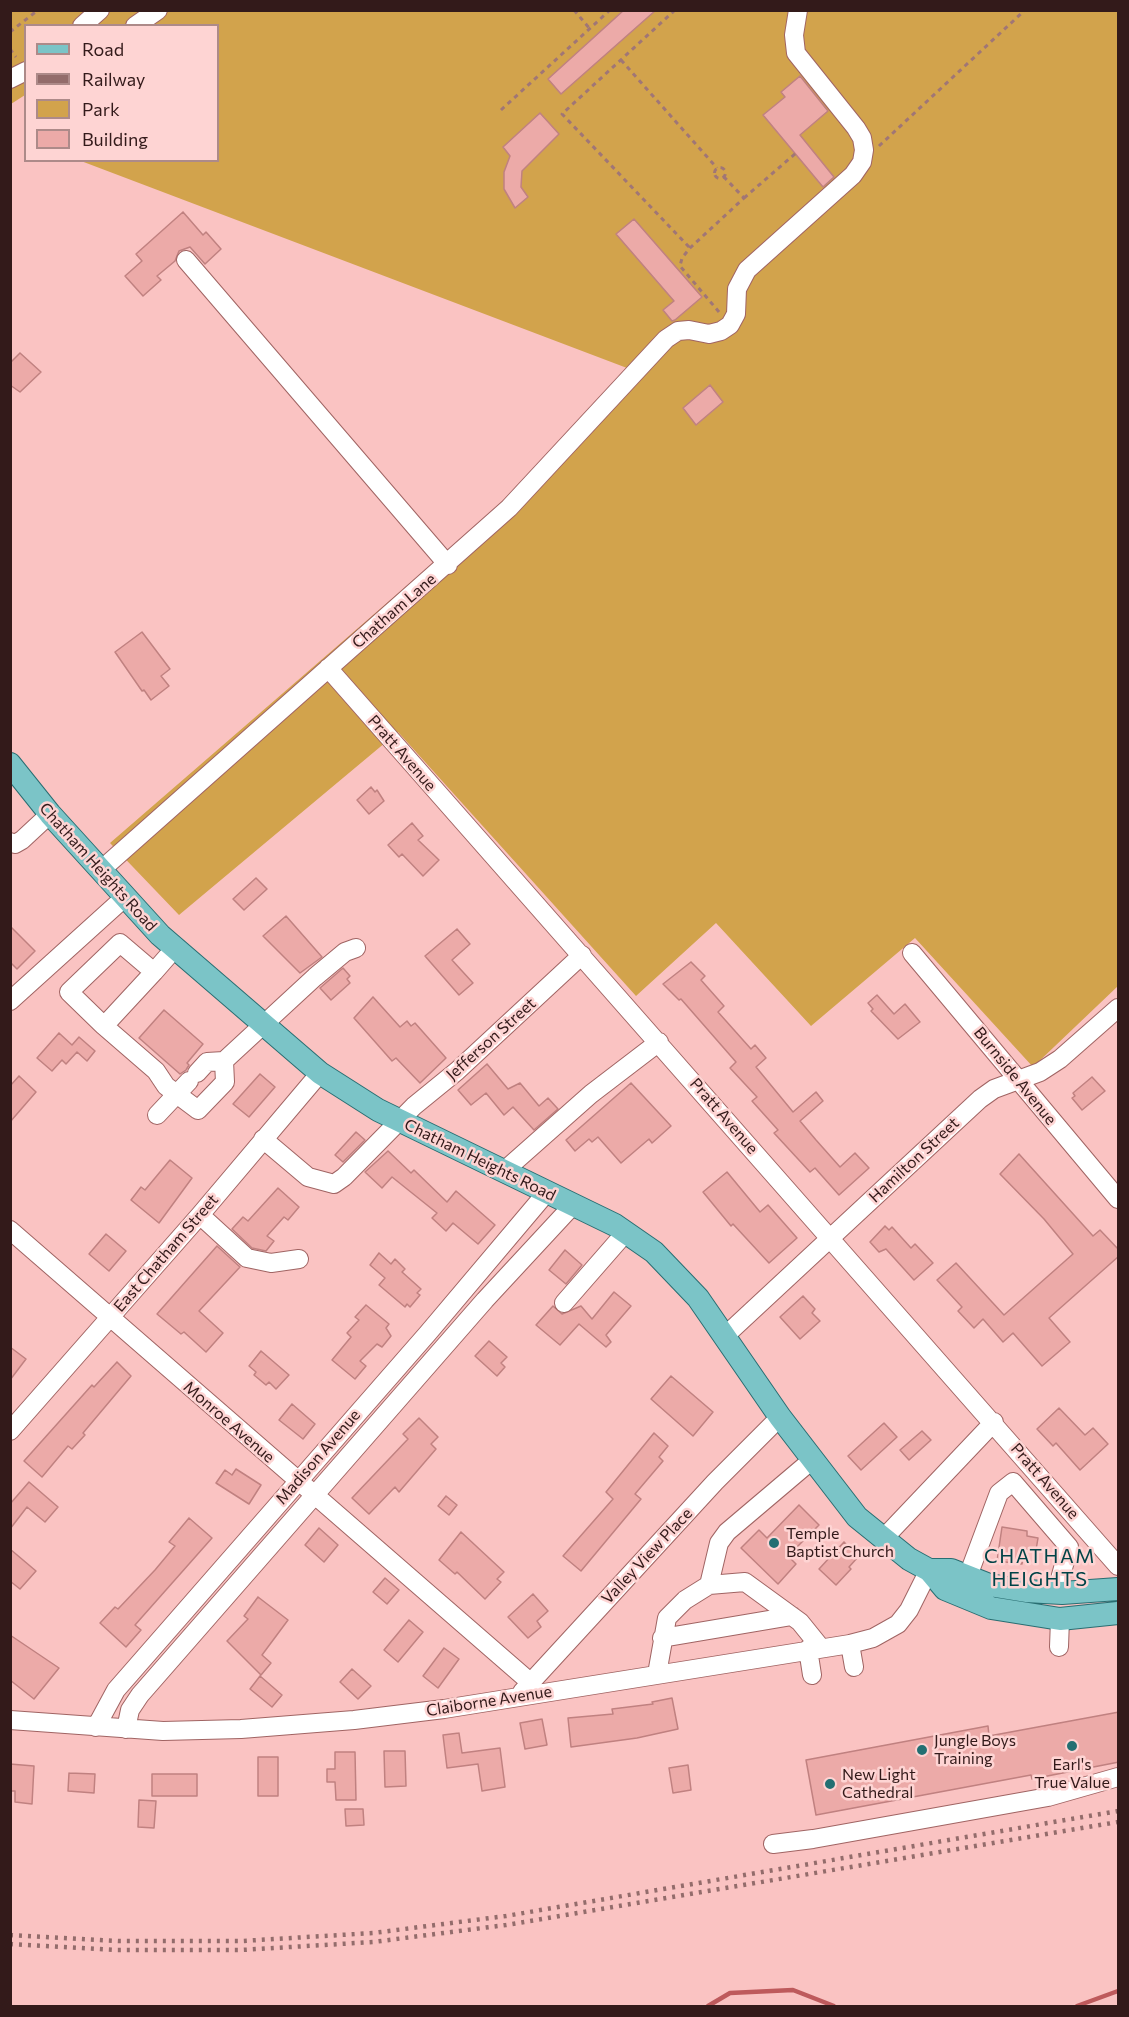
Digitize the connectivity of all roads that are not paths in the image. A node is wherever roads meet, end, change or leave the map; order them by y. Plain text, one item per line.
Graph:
1 (100, 10) edge
2 (158, 10) edge
3 (798, 10) edge
4 (84, 24) edge
5 (138, 24) edge
6 (24, 71) edge
7 (10, 79) edge
8 (186, 260) dead end
9 (448, 565) junction
10 (328, 669) junction
11 (10, 764) edge
12 (50, 814) junction
13 (10, 842) edge
14 (101, 870) junction
15 (124, 898) junction
16 (175, 948) junction
17 (356, 948) dead end
18 (63, 953) junction
19 (912, 953) dead end
20 (582, 955) junction
21 (154, 972) junction
22 (85, 977) junction
23 (10, 1001) edge
24 (1119, 1008) edge
25 (260, 1024) junction
26 (104, 1026) junction
27 (659, 1042) junction
28 (224, 1061) junction
29 (320, 1073) junction
30 (1019, 1080) junction
31 (188, 1083) junction
32 (157, 1115) dead end
33 (399, 1120) junction
34 (263, 1139) junction
35 (504, 1172) junction
36 (547, 1192) junction
37 (1119, 1199) edge
38 (574, 1204) junction
39 (200, 1215) junction
40 (10, 1230) edge
41 (626, 1232) junction
42 (831, 1238) junction
43 (299, 1259) dead end
44 (564, 1303) dead end
45 (109, 1318) junction
46 (726, 1335) junction
47 (780, 1417) junction
48 (994, 1422) junction
49 (10, 1431) edge
50 (812, 1460) junction
51 (298, 1480) junction
52 (315, 1496) junction
53 (883, 1539) junction
54 (1119, 1566) edge
55 (929, 1570) junction
56 (968, 1576) junction
57 (709, 1585) junction
58 (1119, 1589) edge
59 (1056, 1593) junction
60 (1119, 1613) edge
61 (792, 1616) junction
62 (1060, 1619) junction
63 (662, 1638) junction
64 (850, 1644) junction
65 (1059, 1647) dead end
66 (814, 1649) junction
67 (854, 1667) dead end
68 (657, 1674) junction
69 (812, 1675) dead end
70 (530, 1682) junction
71 (517, 1698) junction
72 (10, 1720) edge
73 (96, 1727) junction
74 (126, 1729) junction
75 (1119, 1777) edge
76 (773, 1844) dead end

1 - 4 street
2 - 5 street
3 - 9 street, Chatham Lane
6 - 7 street
8 - 9 street
9 - 10 street, Chatham Lane
10 - 14 street, Chatham Lane
10 - 20 street, Pratt Avenue
11 - 12 main road, Chatham Heights Road
12 - 13 street
12 - 14 main road, Chatham Heights Road
14 - 15 main road, Chatham Heights Road
15 - 16 main road, Chatham Heights Road
15 - 18 street
16 - 21 street
16 - 25 main road, Chatham Heights Road
17 - 25 street
18 - 22 street
18 - 23 street
19 - 30 street, Burnside Avenue
20 - 27 street, Pratt Avenue
20 - 33 street, Jefferson Street
21 - 22 street
21 - 26 street
22 - 26 street
24 - 30 street, Hamilton Street
25 - 28 street
25 - 29 main road, Chatham Heights Road
26 - 31 street
27 - 35 street
27 - 42 street, Pratt Avenue
28 - 31 street
28 - 31 street
29 - 33 main road, Chatham Heights Road
29 - 34 street, East Chatham Street
30 - 37 street, Burnside Avenue
30 - 42 street, Hamilton Street
31 - 32 street
33 - 34 street, Jefferson Street
33 - 35 main road, Chatham Heights Road
34 - 39 street, East Chatham Street
35 - 36 main road, Chatham Heights Road
36 - 38 main road, Chatham Heights Road
36 - 51 street, Madison Avenue
38 - 41 main road, Chatham Heights Road
38 - 52 street, Madison Avenue
39 - 43 street
39 - 45 street, East Chatham Street
40 - 45 street, Monroe Avenue
41 - 44 street
41 - 46 main road, Chatham Heights Road
42 - 46 street, Hamilton Street
42 - 48 street, Pratt Avenue
45 - 49 street, East Chatham Street
45 - 51 street, Monroe Avenue
46 - 47 main road, Chatham Heights Road
47 - 50 main road, Chatham Heights Road
47 - 70 street, Valley View Place
48 - 53 street
48 - 54 street, Pratt Avenue
50 - 53 main road, Chatham Heights Road
50 - 57 street
51 - 52 street, Monroe Avenue
51 - 73 street, Madison Avenue
52 - 70 street, Monroe Avenue
52 - 74 street, Madison Avenue
53 - 55 main road, Chatham Heights Road
55 - 56 main road, Chatham Heights Road
55 - 62 main road, Chatham Heights Road
55 - 64 street, Claiborne Avenue
56 - 59 main road, Chatham Heights Road
56 - 59 street
57 - 61 street
57 - 63 street
58 - 59 main road, Chatham Heights Road
60 - 62 main road, Chatham Heights Road
61 - 63 street
61 - 66 street
62 - 65 street
63 - 68 street
64 - 66 street, Claiborne Avenue
64 - 67 street
66 - 68 street, Claiborne Avenue
66 - 69 street
68 - 71 street, Claiborne Avenue
70 - 71 street, Valley View Place
71 - 74 street, Claiborne Avenue
72 - 73 street, Claiborne Avenue
73 - 74 street, Claiborne Avenue
75 - 76 street

